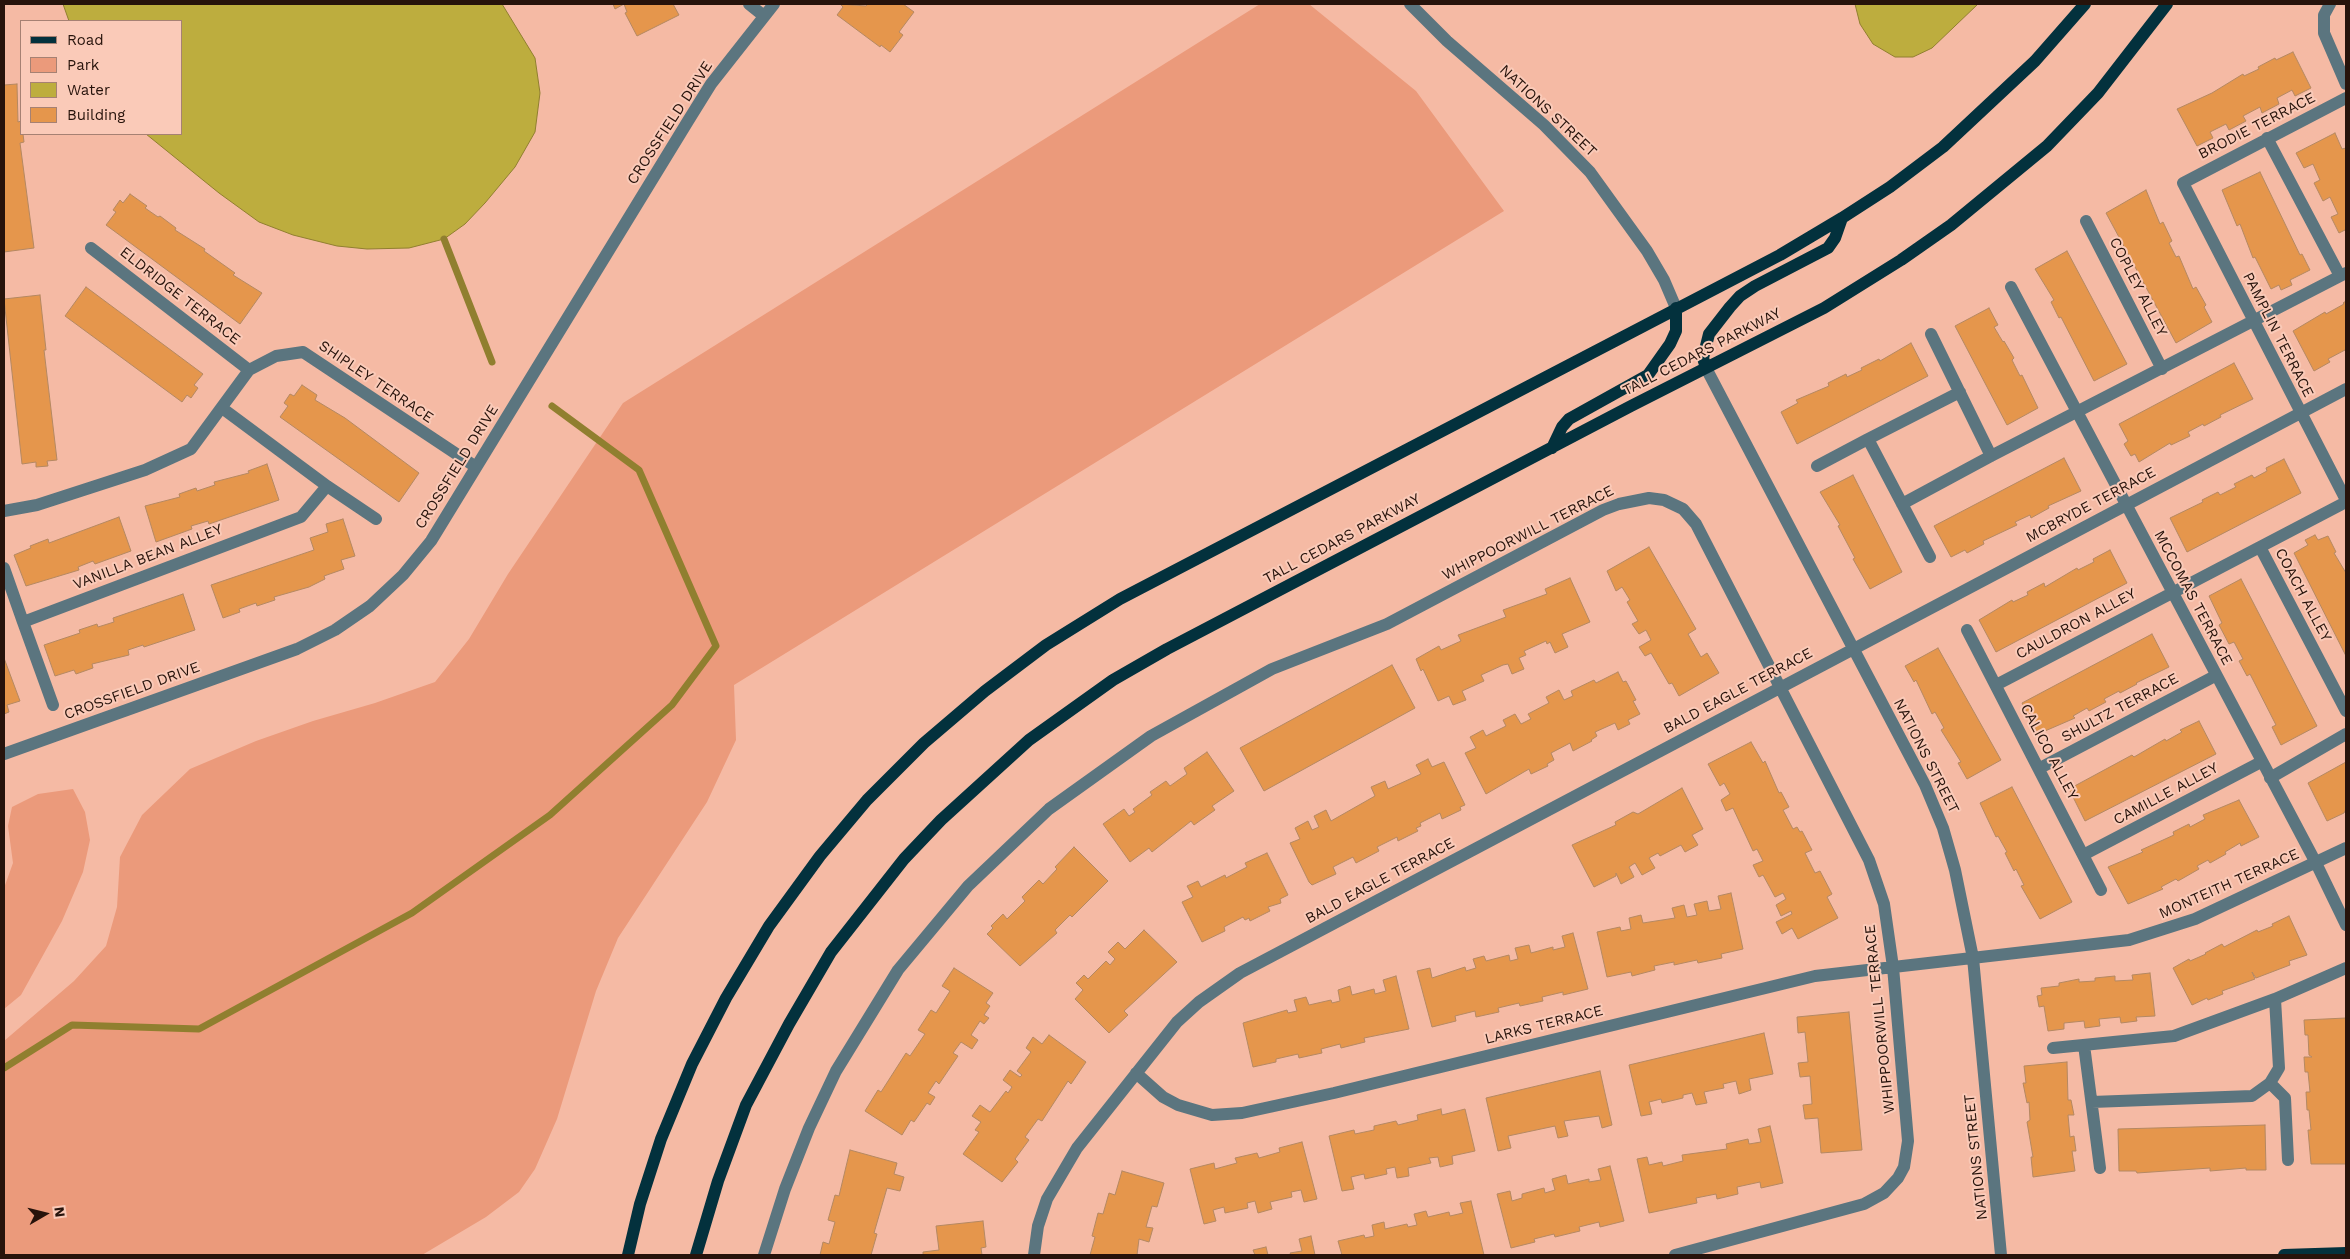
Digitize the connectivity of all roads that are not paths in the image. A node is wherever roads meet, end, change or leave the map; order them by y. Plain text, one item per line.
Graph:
1 (749, 4) edge
2 (774, 4) edge
3 (1410, 4) edge
4 (2085, 4) edge
5 (2167, 4) edge
6 (2330, 4) edge
7 (764, 16) junction
8 (2346, 84) edge
9 (2346, 98) edge
10 (2266, 138) junction
11 (2183, 183) joint
12 (1842, 218) junction
13 (2086, 221) dead end
14 (91, 248) dead end
15 (2343, 274) edge
16 (2011, 287) dead end
17 (1676, 308) junction
18 (2254, 322) junction
19 (1931, 334) dead end
20 (1706, 368) junction
21 (2162, 369) junction
22 (250, 370) junction
23 (2346, 389) edge
24 (1960, 392) junction
25 (222, 408) junction
26 (2077, 413) junction
27 (2300, 414) junction
28 (1868, 439) junction
29 (1552, 448) junction
30 (1991, 456) junction
31 (1817, 466) dead end
32 (476, 467) junction
33 (327, 486) junction
34 (2346, 501) edge
35 (1902, 504) junction
36 (2126, 505) junction
37 (4, 511) edge
38 (376, 519) dead end
39 (2260, 547) junction
40 (1930, 557) dead end
41 (4, 568) edge
42 (2171, 591) junction
43 (23, 622) junction
44 (1967, 630) dead end
45 (1852, 649) junction
46 (2215, 676) junction
47 (1996, 685) junction
48 (1779, 687) junction
49 (53, 705) dead end
50 (2346, 711) edge
51 (2346, 734) edge
52 (4, 754) edge
53 (2261, 762) junction
54 (2040, 768) junction
55 (2270, 778) junction
56 (2346, 848) edge
57 (2085, 854) junction
58 (2316, 863) junction
59 (2101, 890) dead end
60 (2346, 925) edge
61 (1973, 958) junction
62 (1894, 967) junction
63 (2346, 968) edge
64 (2275, 999) junction
65 (2084, 1045) junction
66 (2053, 1048) dead end
67 (1136, 1073) junction
68 (2270, 1083) junction
69 (2092, 1102) junction
70 (2288, 1160) dead end
71 (2100, 1168) dead end
72 (2346, 1253) edge
73 (628, 1255) edge
74 (696, 1255) edge
75 (764, 1255) edge
76 (1034, 1255) edge
77 (1675, 1255) edge
78 (2001, 1255) edge
79 (2284, 1255) edge

1 - 7 street
2 - 7 street, CROSSFIELD DRIVE
3 - 17 street, NATIONS STREET
4 - 12 main road
5 - 20 main road, TALL CEDARS PARKWAY
6 - 8 street
7 - 32 street, CROSSFIELD DRIVE
9 - 10 street, BRODIE TERRACE
10 - 11 street, BRODIE TERRACE
10 - 15 street
11 - 18 street, PAMPLIN TERRACE
12 - 17 main road
12 - 20 main road
13 - 21 street, COPLEY ALLEY
14 - 22 street, ELDRIDGE TERRACE
15 - 18 street
16 - 26 street, MCCOMAS TERRACE
17 - 29 main road
17 - 73 main road
18 - 21 street
18 - 27 street, PAMPLIN TERRACE
19 - 24 street
20 - 29 main road, TALL CEDARS PARKWAY
20 - 45 street, NATIONS STREET
21 - 26 street
22 - 25 street, SHIPLEY TERRACE
22 - 32 street, SHIPLEY TERRACE
23 - 27 street, MCBRYDE TERRACE
24 - 28 street
24 - 30 street
25 - 33 street
25 - 37 street, SHIPLEY TERRACE
26 - 30 street
26 - 36 street, MCCOMAS TERRACE
27 - 34 street, PAMPLIN TERRACE
27 - 36 street, MCBRYDE TERRACE
28 - 31 street
28 - 35 street
29 - 74 main road, TALL CEDARS PARKWAY
30 - 35 street
32 - 52 street, CROSSFIELD DRIVE
33 - 38 street
33 - 43 street, VANILLA BEAN ALLEY
34 - 39 street, COACH ALLEY
35 - 40 street
36 - 42 street, MCCOMAS TERRACE
36 - 45 street, MCBRYDE TERRACE
39 - 42 street, COACH ALLEY
39 - 50 street, COACH ALLEY
41 - 43 street
42 - 46 street, MCCOMAS TERRACE
42 - 47 street, CAULDRON ALLEY
43 - 49 street
44 - 47 street, CALICO ALLEY
45 - 48 street, BALD EAGLE TERRACE
45 - 61 street, NATIONS STREET
46 - 53 street, MCCOMAS TERRACE
46 - 54 street, SHULTZ TERRACE
47 - 54 street, CALICO ALLEY
48 - 62 street, WHIPPOORWILL TERRACE
48 - 67 street, BALD EAGLE TERRACE
48 - 75 street, WHIPPOORWILL TERRACE
51 - 55 street
53 - 55 street, MCCOMAS TERRACE
53 - 57 street, CAMILLE ALLEY
54 - 57 street, CALICO ALLEY
55 - 58 street, MCCOMAS TERRACE
56 - 58 street, MONTEITH TERRACE
57 - 59 street, CALICO ALLEY
58 - 60 street, MCCOMAS TERRACE
58 - 61 street, MONTEITH TERRACE
61 - 62 street, LARKS TERRACE
61 - 78 street, NATIONS STREET
62 - 67 street, LARKS TERRACE
62 - 77 street, WHIPPOORWILL TERRACE
63 - 64 street
64 - 65 street
64 - 68 street
65 - 66 street
65 - 69 street
67 - 76 street, BALD EAGLE TERRACE
68 - 69 street
68 - 70 street
69 - 71 street
72 - 79 main road

